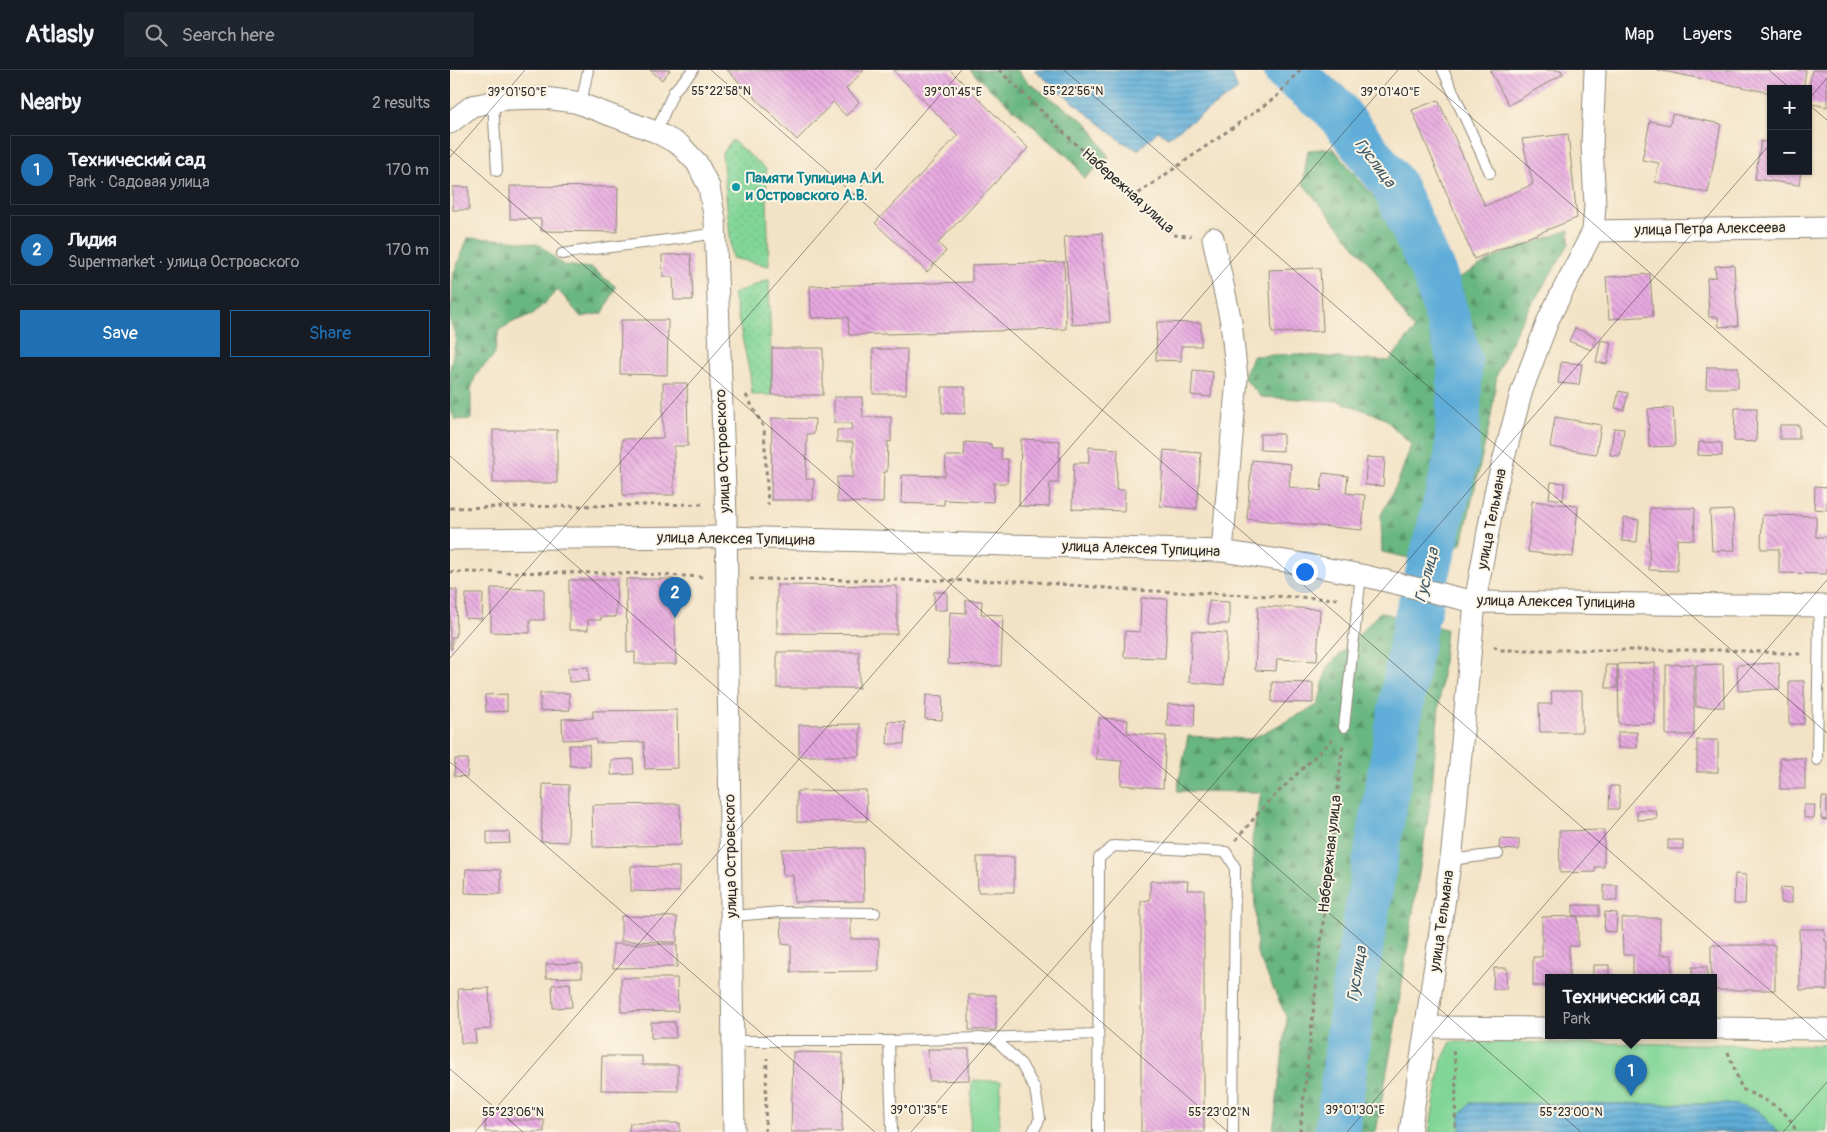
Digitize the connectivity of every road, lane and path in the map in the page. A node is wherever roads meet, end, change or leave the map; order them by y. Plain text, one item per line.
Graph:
1 (588, 70) edge
2 (693, 70) edge
3 (999, 70) edge
4 (1300, 70) edge
5 (1443, 70) edge
6 (1595, 70) edge
7 (493, 102) junction
8 (581, 104) junction
9 (450, 123) edge
10 (656, 132) junction
11 (497, 171) dead end
12 (1490, 173) dead end
13 (1132, 198) junction
14 (1827, 227) edge
15 (1593, 231) junction
16 (716, 233) junction
17 (1213, 238) joint
18 (562, 254) dead end
19 (725, 504) junction
20 (450, 508) edge
21 (726, 537) junction
22 (450, 539) edge
23 (1222, 551) junction
24 (450, 572) edge
25 (726, 578) junction
26 (1370, 578) junction
27 (1358, 600) junction
28 (1475, 602) junction
29 (1823, 606) edge
30 (1472, 630) junction
31 (1818, 655) junction
32 (1344, 727) junction
33 (1817, 760) dead end
34 (1226, 852) junction
35 (1498, 854) dead end
36 (1450, 860) junction
37 (875, 913) dead end
38 (732, 916) junction
39 (1426, 1027) junction
40 (1449, 1027) junction
41 (1545, 1028) edge
42 (1719, 1028) edge
43 (1827, 1029) edge
44 (1098, 1034) junction
45 (993, 1037) junction
46 (733, 1040) junction
47 (767, 1040) junction
48 (889, 1041) junction
49 (734, 1132) edge
50 (765, 1132) edge
51 (892, 1132) edge
52 (1034, 1132) edge
53 (1098, 1132) edge
54 (1233, 1132) edge
55 (1300, 1132) edge
56 (1410, 1132) edge
57 (1455, 1132) edge
58 (1796, 1132) edge

1 - 8 lane
2 - 10 lane
3 - 13 path, Набережная улица
4 - 13 path
5 - 12 lane
6 - 15 street, улица Тельмана
7 - 8 street, улица Островского
7 - 9 street, улица Островского
7 - 11 lane
8 - 10 street, улица Островского
10 - 16 street, улица Островского
13 - 17 path, Набережная улица
14 - 15 street, улица Петра Алексеева
15 - 28 street, улица Тельмана
16 - 18 lane
16 - 19 street, улица Островского
17 - 23 street
19 - 20 path
19 - 21 street, улица Островского
21 - 22 street, улица Алексея Тупицина
21 - 23 street, улица Алексея Тупицина
21 - 25 street, улица Островского
23 - 26 street, улица Алексея Тупицина
24 - 25 path
25 - 27 path
25 - 38 street, улица Островского
26 - 27 lane
26 - 28 street, улица Алексея Тупицина
27 - 32 lane
28 - 29 street, улица Алексея Тупицина
28 - 30 street, улица Тельмана
29 - 31 lane
30 - 31 path
30 - 36 street, улица Тельмана
31 - 33 lane
32 - 34 path
32 - 55 path, Набережная улица
34 - 44 lane
34 - 54 lane
35 - 36 lane
36 - 39 street, улица Тельмана
37 - 38 lane
38 - 46 street, улица Островского
39 - 40 street
39 - 56 street, улица Тельмана
40 - 41 street
40 - 57 path
42 - 43 street
42 - 58 path
44 - 45 lane
44 - 53 lane
45 - 48 lane
45 - 52 lane
46 - 47 lane
46 - 49 street, улица Островского
47 - 48 lane
47 - 50 path
48 - 51 lane

